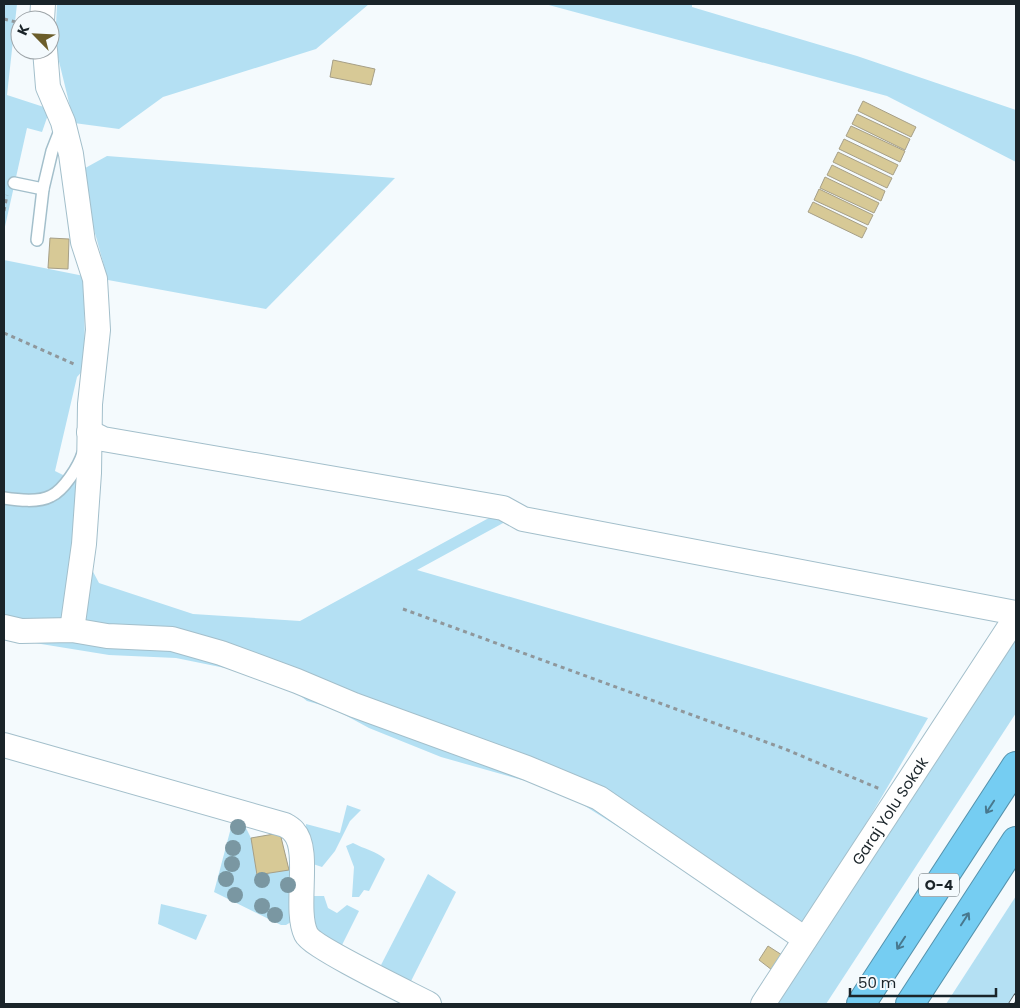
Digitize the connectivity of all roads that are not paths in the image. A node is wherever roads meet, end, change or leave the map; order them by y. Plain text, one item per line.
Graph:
1 (46, 60) edge
2 (63, 122) junction
3 (14, 183) dead end
4 (43, 189) junction
5 (37, 240) dead end
6 (89, 432) junction
7 (4, 498) edge
8 (1016, 613) edge
9 (1016, 617) edge
10 (4, 628) edge
11 (72, 630) junction
12 (4, 745) edge
13 (1016, 766) edge
14 (1016, 841) edge
15 (805, 939) junction
16 (429, 1004) edge
17 (763, 1004) edge
18 (861, 1004) edge
19 (910, 1004) edge

1 - 2 street
2 - 4 lane
2 - 6 street
3 - 4 lane
4 - 5 lane
6 - 7 lane
6 - 8 street
6 - 11 street
9 - 15 street, Garaj Yolu Sokak
10 - 11 street
11 - 15 street
12 - 16 street
13 -> 18 highway, O-4
19 -> 14 highway, O-4
15 - 17 street, Garaj Yolu Sokak

